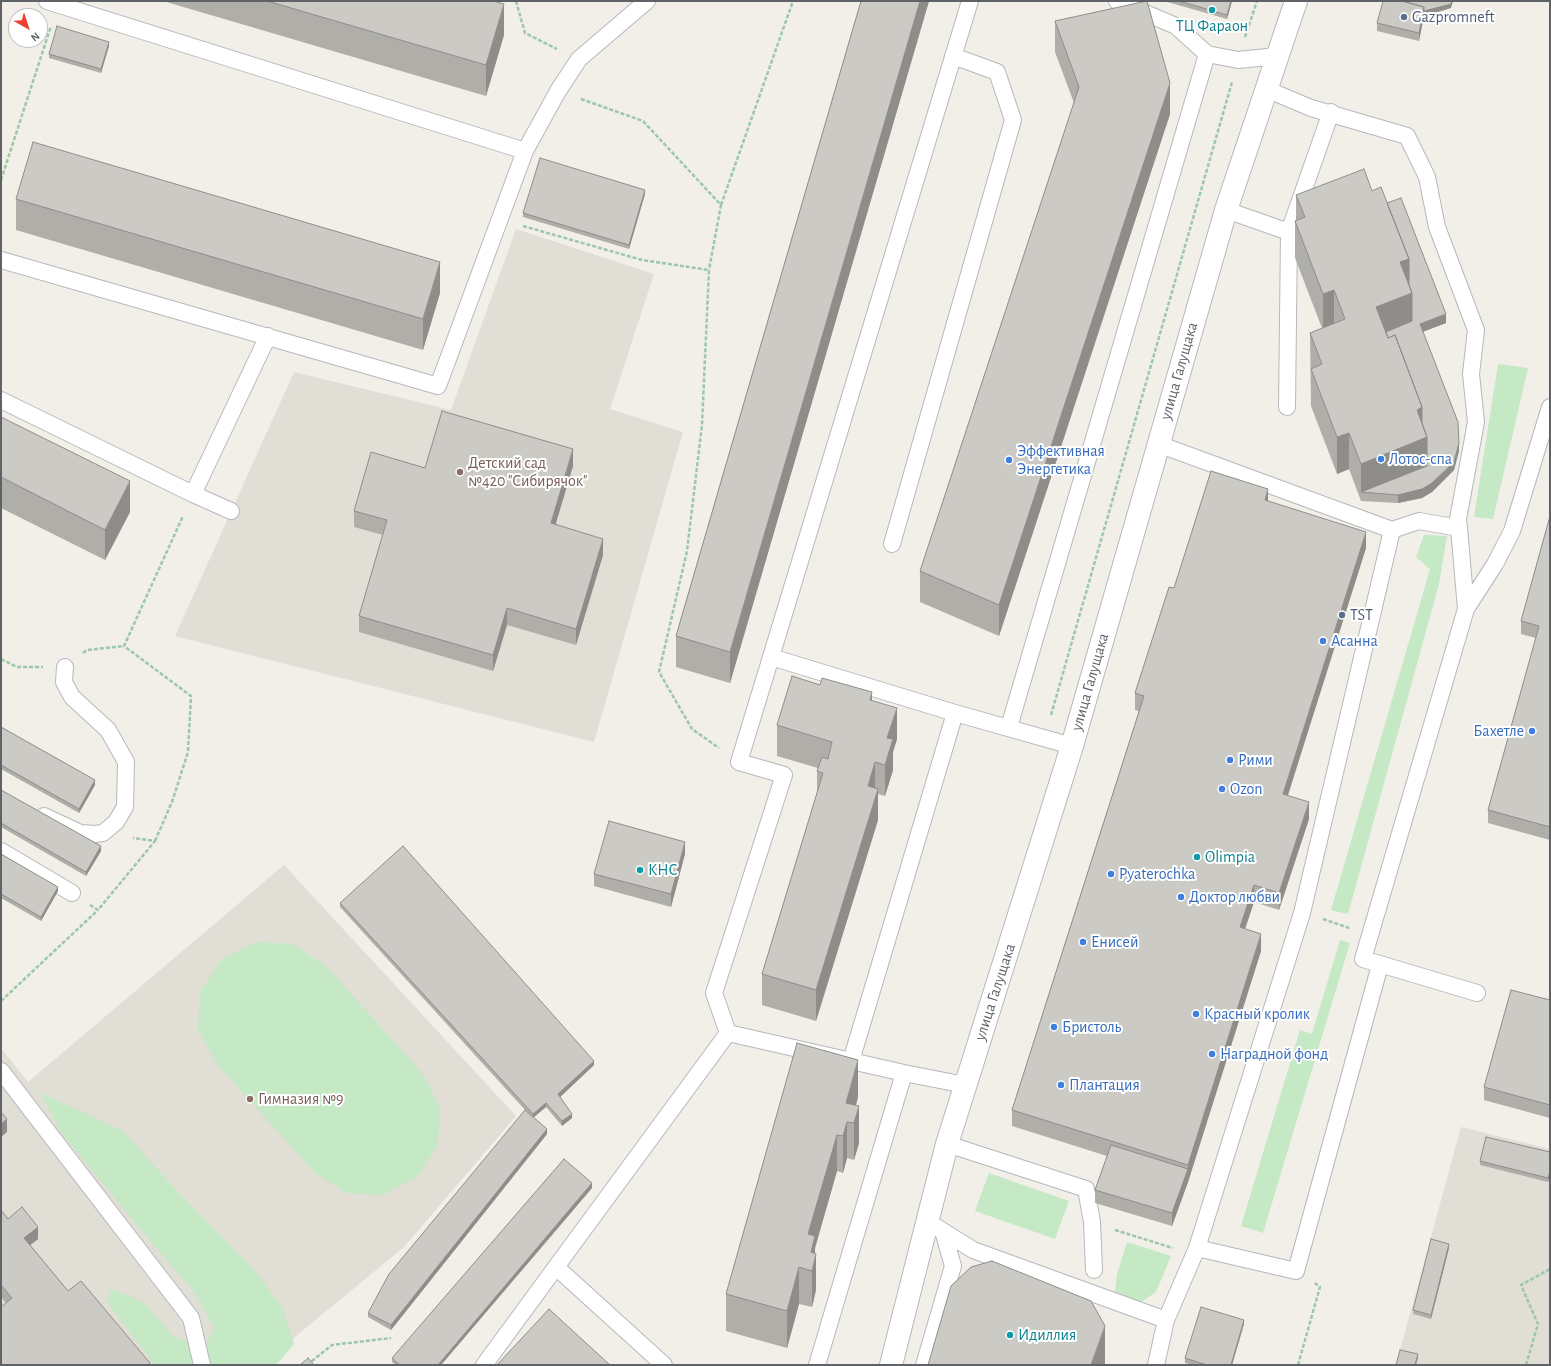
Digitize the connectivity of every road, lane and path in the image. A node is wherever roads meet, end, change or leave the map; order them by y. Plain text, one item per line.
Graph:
1 (516, 1) edge
2 (647, 1) edge
3 (793, 1) edge
4 (970, 1) edge
5 (1117, 1) edge
6 (1257, 1) edge
7 (1296, 1) edge
8 (52, 3) edge
9 (1207, 54) junction
10 (953, 56) junction
11 (1277, 56) junction
12 (579, 59) junction
13 (1238, 60) junction
14 (1266, 89) junction
15 (558, 91) junction
16 (1331, 112) junction
17 (525, 151) junction
18 (1, 180) edge
19 (722, 205) junction
20 (1226, 210) junction
21 (499, 220) junction
22 (1289, 232) junction
23 (1, 260) edge
24 (709, 270) junction
25 (268, 336) junction
26 (1, 400) edge
27 (1287, 407) dead end
28 (1550, 407) edge
29 (1158, 444) junction
30 (193, 494) junction
31 (231, 511) dead end
32 (1459, 528) junction
33 (1392, 530) junction
34 (892, 544) dead end
35 (1466, 609) junction
36 (771, 657) junction
37 (65, 667) dead end
38 (955, 713) junction
39 (1009, 727) junction
40 (1044, 737) junction
41 (1072, 746) junction
42 (739, 762) junction
43 (33, 810) edge
44 (103, 833) junction
45 (155, 841) junction
46 (1, 851) edge
47 (72, 892) joint
48 (98, 910) junction
49 (1321, 918) dead end
50 (1347, 927) dead end
51 (1380, 965) junction
52 (1477, 993) dead end
53 (1, 1000) edge
54 (728, 1033) junction
55 (851, 1061) junction
56 (1, 1071) edge
57 (904, 1073) junction
58 (965, 1085) junction
59 (947, 1144) junction
60 (935, 1226) junction
61 (1126, 1234) dead end
62 (1198, 1248) junction
63 (1176, 1249) dead end
64 (556, 1267) junction
65 (1550, 1269) edge
66 (1094, 1270) dead end
67 (1296, 1271) junction
68 (1166, 1320) junction
69 (391, 1338) dead end
70 (202, 1365) edge
71 (307, 1365) edge
72 (484, 1365) edge
73 (664, 1365) edge
74 (817, 1365) edge
75 (891, 1365) edge
76 (924, 1365) edge
77 (1156, 1365) edge
78 (1298, 1365) edge
79 (1526, 1365) edge

1 - 12 path
2 - 12 lane
3 - 19 path
4 - 10 lane
5 - 9 lane
6 - 13 path
7 - 11 street, улица Галущака
8 - 17 lane
8 - 18 path
9 - 13 lane
9 - 39 lane
10 - 34 lane
10 - 36 lane
11 - 13 lane
11 - 14 street, улица Галущака
12 - 15 lane
13 - 40 path
14 - 16 lane
14 - 20 street, улица Галущака
15 - 17 lane
15 - 19 path
16 - 22 lane
16 - 32 lane
17 - 21 lane
19 - 24 path
20 - 22 lane
20 - 29 street, улица Галущака
21 - 24 path
21 - 25 lane
22 - 27 lane
23 - 25 lane
24 - 42 path
25 - 30 lane
26 - 30 lane
28 - 35 lane
29 - 33 lane
29 - 41 street, улица Галущака
30 - 31 lane
30 - 45 path
32 - 33 lane
32 - 35 lane
33 - 62 lane
35 - 51 lane
36 - 38 lane
36 - 42 lane
37 - 44 lane
38 - 39 lane
38 - 55 lane
39 - 40 lane
40 - 41 lane
41 - 58 street, улица Галущака
42 - 54 lane
43 - 44 lane
44 - 45 path
45 - 48 path
46 - 47 lane
47 - 48 path
48 - 53 path
49 - 50 path
51 - 52 lane
51 - 67 lane
54 - 55 lane
54 - 64 lane
55 - 57 lane
56 - 70 lane
57 - 58 lane
57 - 74 lane
58 - 59 street, улица Галущака
59 - 60 street, улица Галущака
59 - 66 lane
60 - 68 lane
60 - 75 street, улица Галущака
60 - 76 lane
61 - 63 path
62 - 67 lane
62 - 68 lane
64 - 72 lane
64 - 73 lane
65 - 79 path
67 - 78 path
68 - 77 lane
69 - 71 path

